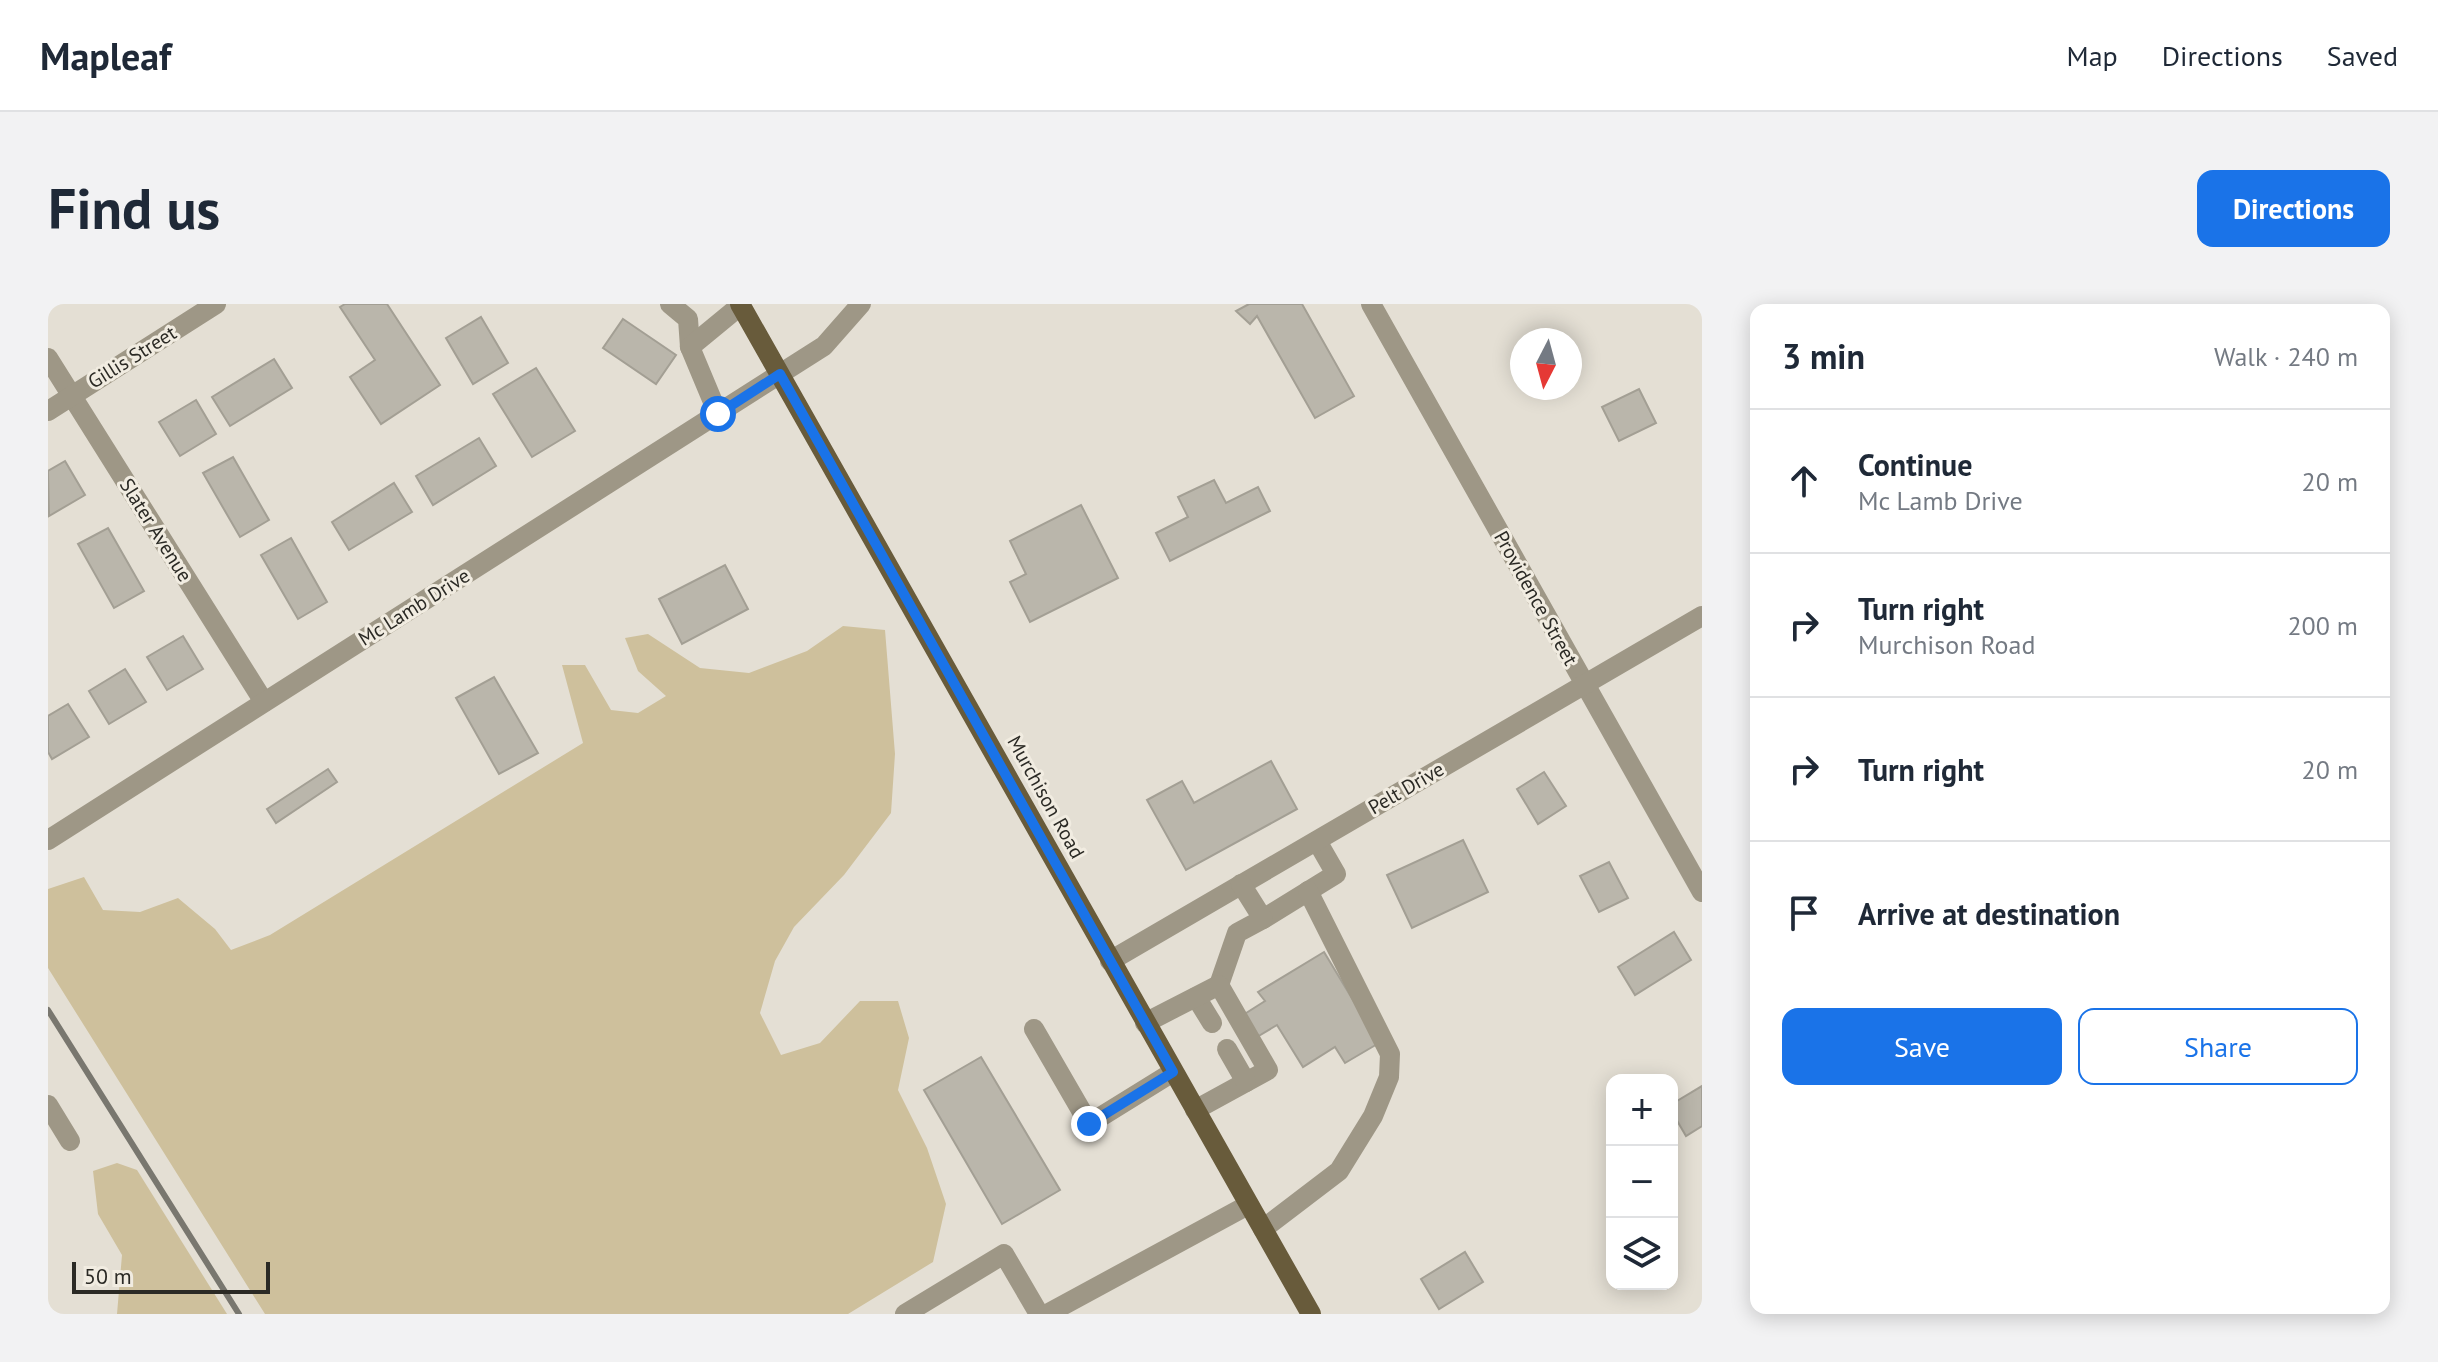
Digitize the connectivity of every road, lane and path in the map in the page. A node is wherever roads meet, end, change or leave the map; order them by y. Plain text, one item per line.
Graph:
1 (216, 304) edge
2 (670, 304) edge
3 (861, 304) edge
4 (1371, 304) edge
5 (740, 305) edge
6 (690, 347) junction
7 (48, 358) edge
8 (780, 374) junction
9 (71, 396) junction
10 (48, 411) edge
11 (718, 414) junction
12 (1702, 616) edge
13 (1584, 684) junction
14 (264, 702) junction
15 (48, 840) edge
16 (1317, 841) junction
17 (1241, 884) junction
18 (1308, 891) junction
19 (1702, 892) edge
20 (1263, 919) junction
21 (1110, 961) junction
22 (1219, 985) junction
23 (1196, 997) junction
24 (1145, 1023) junction
25 (1212, 1023) dead end
26 (1034, 1029) dead end
27 (1227, 1049) dead end
28 (1173, 1072) junction
29 (1246, 1082) junction
30 (48, 1105) edge
31 (1195, 1110) junction
32 (70, 1141) dead end
33 (1248, 1205) junction
34 (1263, 1229) junction
35 (905, 1314) edge
36 (1039, 1314) edge
37 (1047, 1314) edge
38 (1311, 1314) edge

1 - 9 street, Gillis Street
2 - 6 street
3 - 8 street, Mc Lamb Drive
4 - 13 street, Providence Street
5 - 6 street
5 - 8 main road, Murchison Road
6 - 11 street
7 - 9 street, Slater Avenue
8 - 11 street, Mc Lamb Drive
8 - 21 main road, Murchison Road
9 - 10 street, Gillis Street
9 - 14 street, Slater Avenue
11 - 14 street, Mc Lamb Drive
12 - 13 street, Pelt Drive
13 - 16 street, Pelt Drive
13 - 19 street, Providence Street
14 - 15 street, Mc Lamb Drive
16 - 17 street, Pelt Drive
16 - 18 street
17 - 20 street
17 - 21 street, Pelt Drive
18 - 20 street
18 - 34 street
20 - 22 street
21 - 24 main road, Murchison Road
22 - 23 street
22 - 29 street
23 - 24 street
23 - 25 street
24 - 28 main road, Murchison Road
26 - 28 street
27 - 29 street
28 - 31 main road, Murchison Road
29 - 31 street
30 - 32 street
31 - 33 main road, Murchison Road
33 - 34 main road, Murchison Road
33 - 37 street
34 - 38 main road, Murchison Road
35 - 36 street

